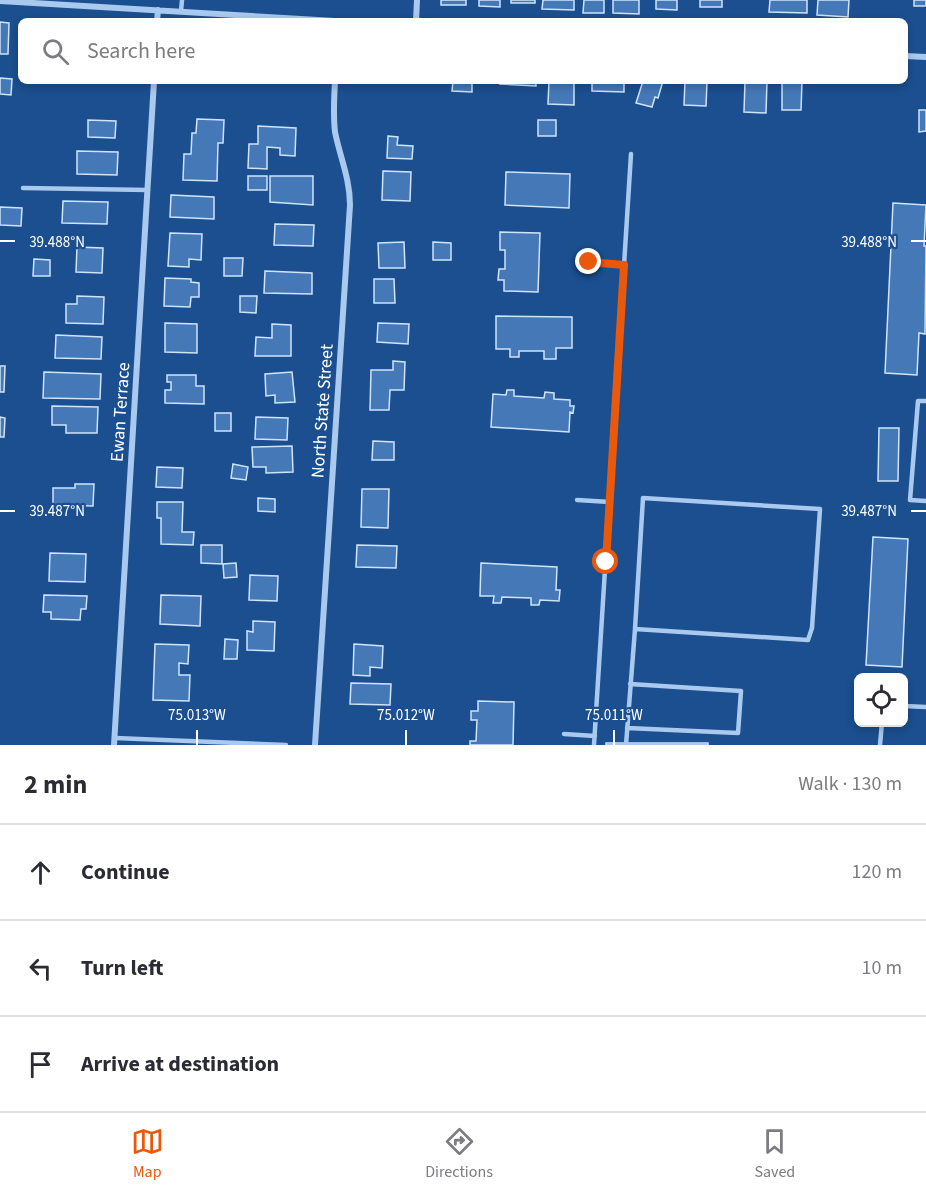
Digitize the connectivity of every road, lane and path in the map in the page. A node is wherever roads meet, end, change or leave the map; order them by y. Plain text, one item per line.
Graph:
1 (182, 0) edge
2 (417, 0) edge
3 (0, 1) edge
4 (158, 10) junction
5 (181, 11) junction
6 (157, 18) edge
7 (289, 18) edge
8 (416, 18) edge
9 (908, 56) edge
10 (926, 57) edge
11 (154, 84) edge
12 (335, 84) edge
13 (631, 154) dead end
14 (24, 188) dead end
15 (148, 190) junction
16 (589, 262) dead end
17 (624, 265) junction
18 (926, 401) edge
19 (577, 500) dead end
20 (926, 501) edge
21 (610, 502) junction
22 (635, 629) junction
23 (630, 684) junction
24 (908, 706) edge
25 (926, 707) edge
26 (882, 727) edge
27 (627, 728) junction
28 (564, 734) dead end
29 (595, 736) junction
30 (114, 742) edge
31 (202, 743) edge
32 (286, 745) edge
33 (315, 745) edge
34 (594, 745) edge
35 (626, 745) edge
36 (880, 745) edge

1 - 5 lane
2 - 8 street
3 - 4 street
4 - 5 street
4 - 6 street
5 - 7 street
9 - 10 street
11 - 15 street, Ewan Terrace
12 - 33 street, North State Street
13 - 17 lane
14 - 15 lane
15 - 30 street, Ewan Terrace
16 - 17 lane
17 - 21 lane
18 - 20 lane
19 - 21 lane
21 - 29 lane
22 - 22 lane
22 - 23 lane
23 - 27 lane
23 - 27 lane
24 - 25 lane
26 - 36 lane
27 - 35 lane
28 - 29 lane
29 - 34 lane
30 - 31 lane
31 - 32 lane

